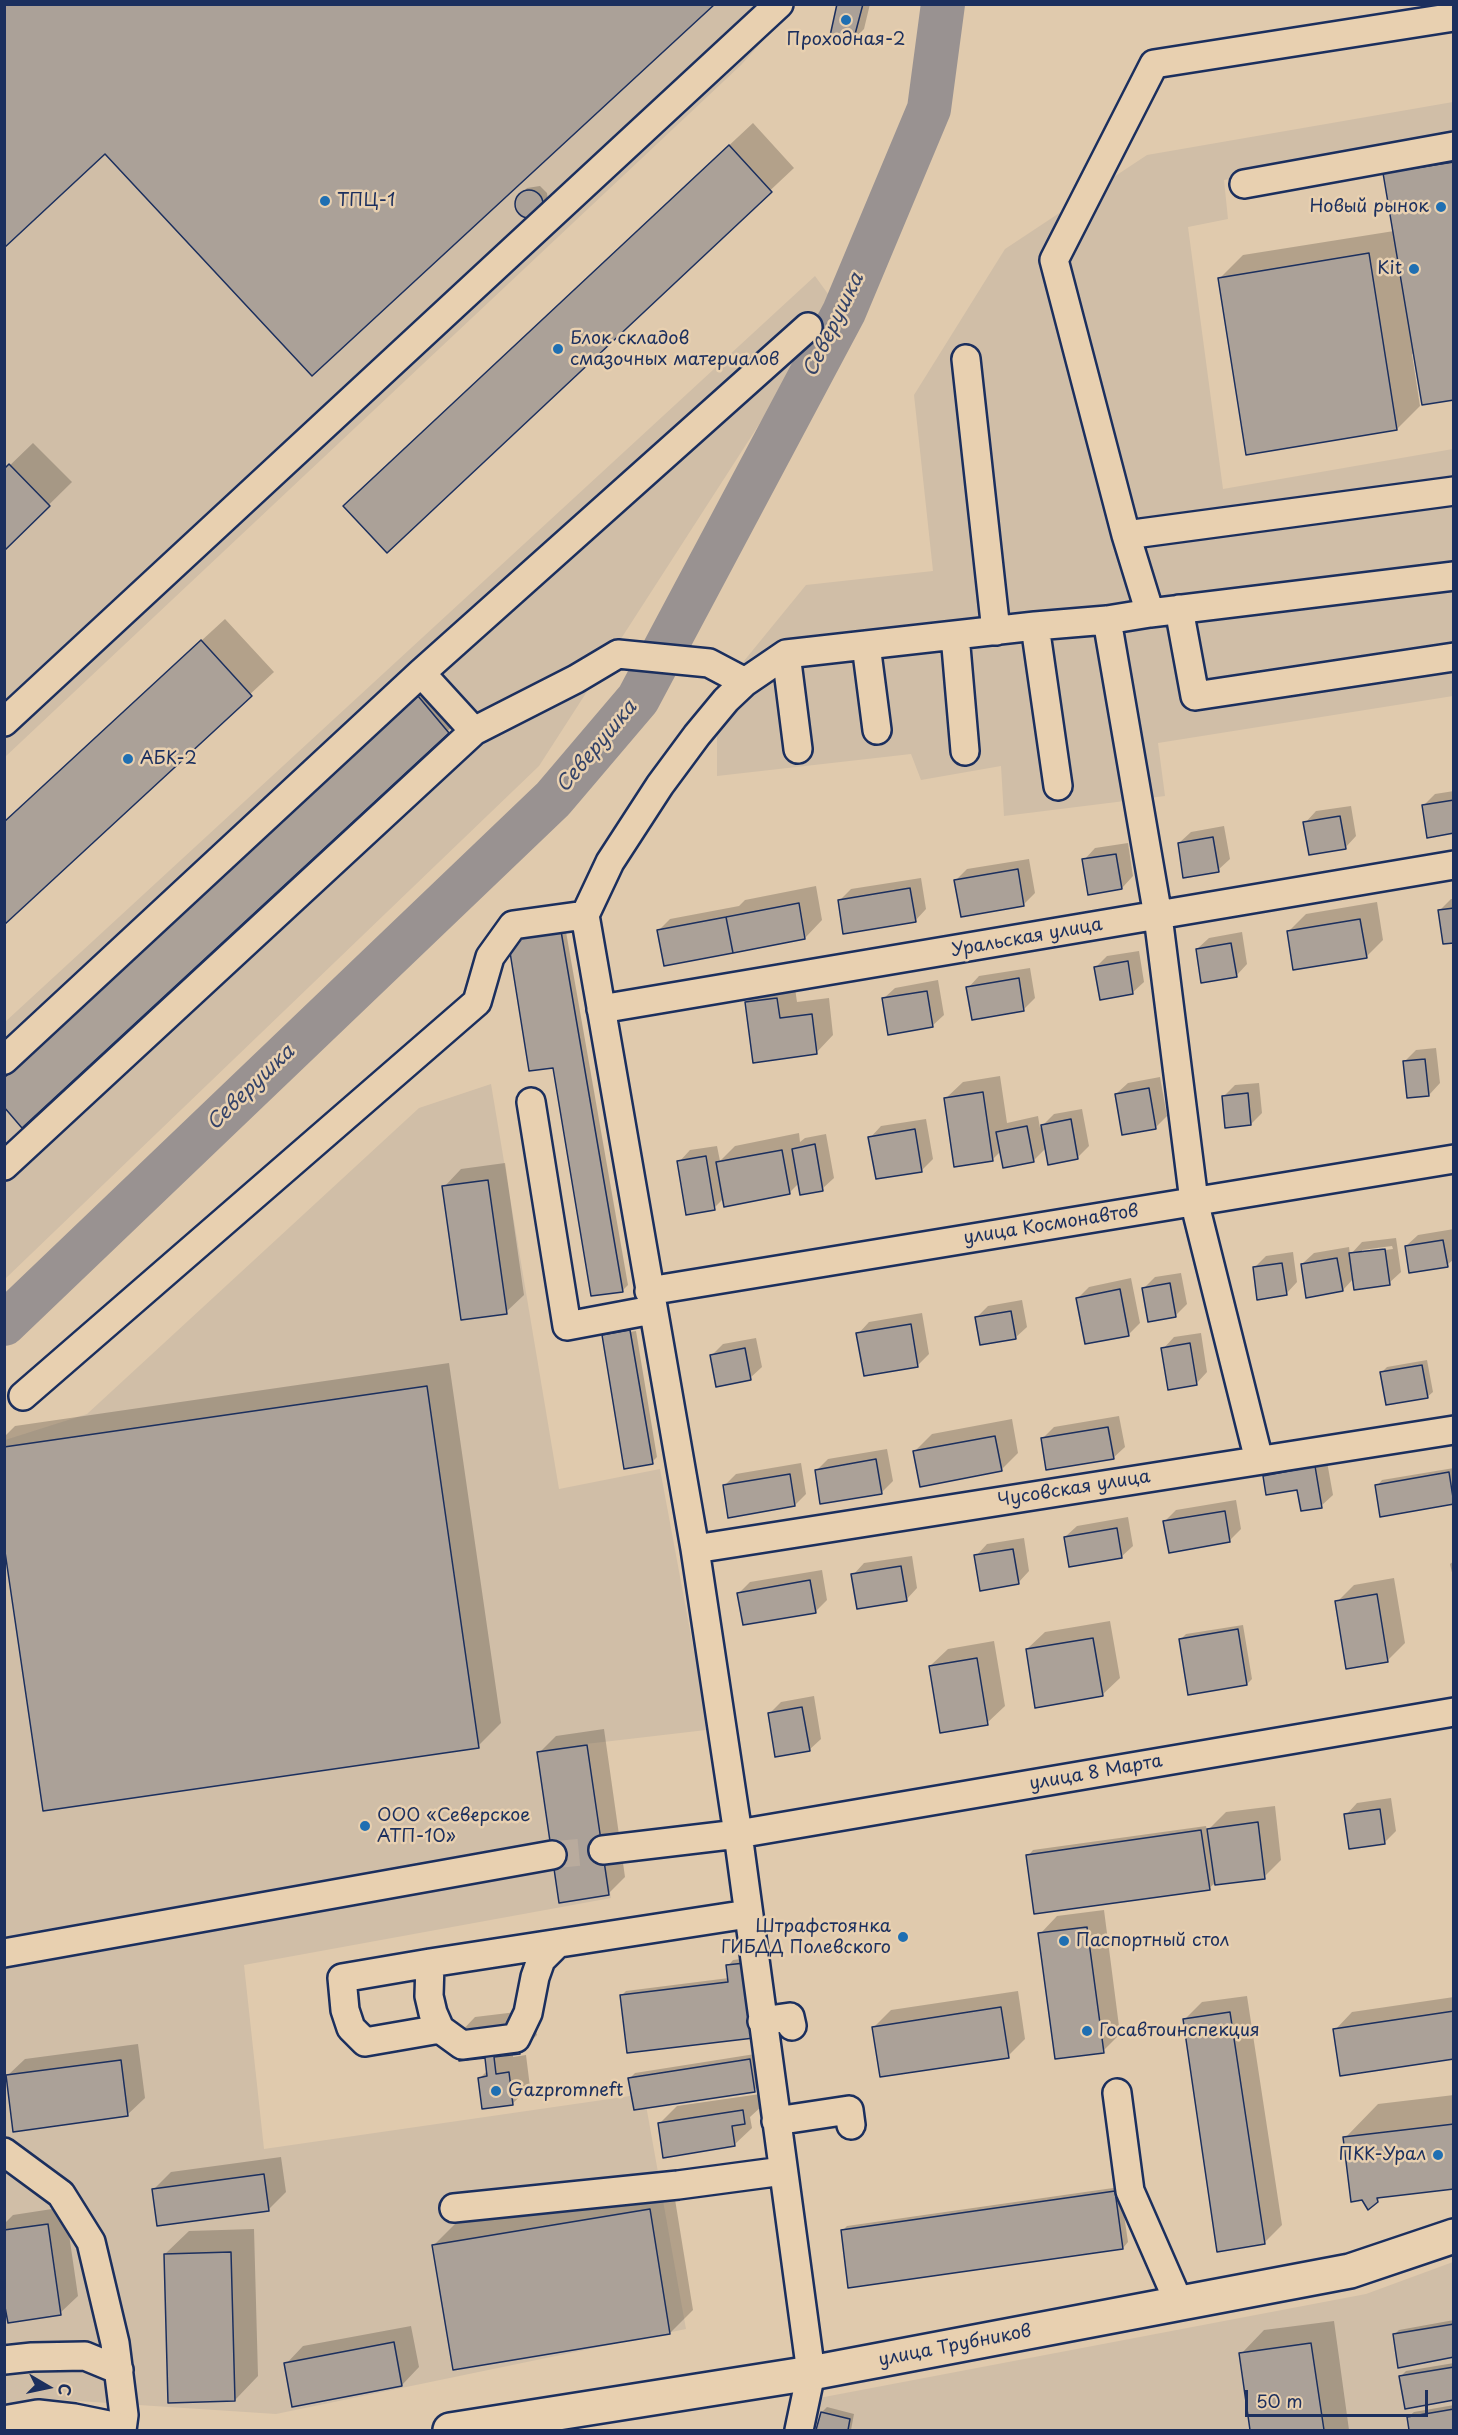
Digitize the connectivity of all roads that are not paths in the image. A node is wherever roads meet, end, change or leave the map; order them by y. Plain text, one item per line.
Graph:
1 (779, 4) edge
2 (1454, 17) edge
3 (1454, 146) edge
4 (1244, 184) dead end
5 (808, 327) dead end
6 (966, 359) dead end
7 (1454, 491) edge
8 (1126, 535) junction
9 (1454, 576) edge
10 (1179, 609) junction
11 (1150, 613) junction
12 (1107, 620) junction
13 (1035, 626) junction
14 (996, 630) junction
15 (955, 635) junction
16 (866, 645) junction
17 (786, 654) junction
18 (1454, 657) edge
19 (421, 672) junction
20 (745, 682) junction
21 (4, 722) edge
22 (877, 730) dead end
23 (474, 731) junction
24 (798, 748) dead end
25 (965, 751) dead end
26 (1058, 786) dead end
27 (1454, 865) edge
28 (585, 915) junction
29 (1158, 916) junction
30 (601, 1009) junction
31 (4, 1060) edge
32 (531, 1102) dead end
33 (10, 1151) edge
34 (1454, 1159) edge
35 (1194, 1201) junction
36 (650, 1301) junction
37 (23, 1396) dead end
38 (1454, 1430) edge
39 (1259, 1460) junction
40 (695, 1550) junction
41 (1454, 1712) edge
42 (738, 1834) junction
43 (603, 1850) tunnel mouth
44 (552, 1856) tunnel mouth
45 (748, 1914) junction
46 (557, 1944) junction
47 (4, 1953) edge
48 (430, 1963) junction
49 (762, 2021) junction
50 (792, 2026) dead end
51 (440, 2029) junction
52 (1117, 2094) dead end
53 (776, 2121) junction
54 (852, 2125) dead end
55 (4, 2152) edge
56 (783, 2171) junction
57 (454, 2208) dead end
58 (1454, 2236) edge
59 (1179, 2303) junction
60 (4, 2344) edge
61 (32, 2356) junction
62 (4, 2360) edge
63 (119, 2370) junction
64 (811, 2373) junction
65 (4, 2423) edge
66 (120, 2430) edge
67 (450, 2430) edge
68 (799, 2430) edge

1 - 21 street
2 - 8 street
3 - 4 street
5 - 19 street
6 - 14 street
7 - 8 street
8 - 11 street
9 - 10 street
10 - 11 street
10 - 18 street
11 - 12 street
12 - 13 street
12 - 29 street
13 - 14 street
13 - 26 street
14 - 15 street
15 - 16 street
15 - 25 street
16 - 17 street
16 - 22 street
17 - 20 street
17 - 24 street
19 - 23 street
19 - 31 street
20 - 23 street
20 - 28 street
23 - 33 street
27 - 29 street, Уральская улица
28 - 30 street
28 - 37 street
29 - 30 street, Уральская улица
29 - 35 street
30 - 36 street
32 - 36 street, улица Космонавтов
34 - 35 street, улица Космонавтов
35 - 36 street, улица Космонавтов
35 - 39 street
36 - 40 street
38 - 39 street, Чусовская улица
39 - 40 street, Чусовская улица
40 - 42 street
41 - 42 street, улица 8 Марта
42 - 43 street, улица 8 Марта
42 - 45 street
44 - 47 street
45 - 46 street
45 - 49 street
46 - 48 street
46 - 51 street
48 - 51 street
48 - 51 street
49 - 50 street
49 - 53 street
52 - 59 street
53 - 54 street
53 - 56 street
55 - 63 street
56 - 57 street
56 - 64 street
58 - 59 main road, улица Трубников
59 - 64 main road, улица Трубников
60 - 61 street
61 - 62 street
61 - 63 street
63 - 66 street
64 - 67 main road, улица Трубников
64 - 68 street
65 - 66 main road

